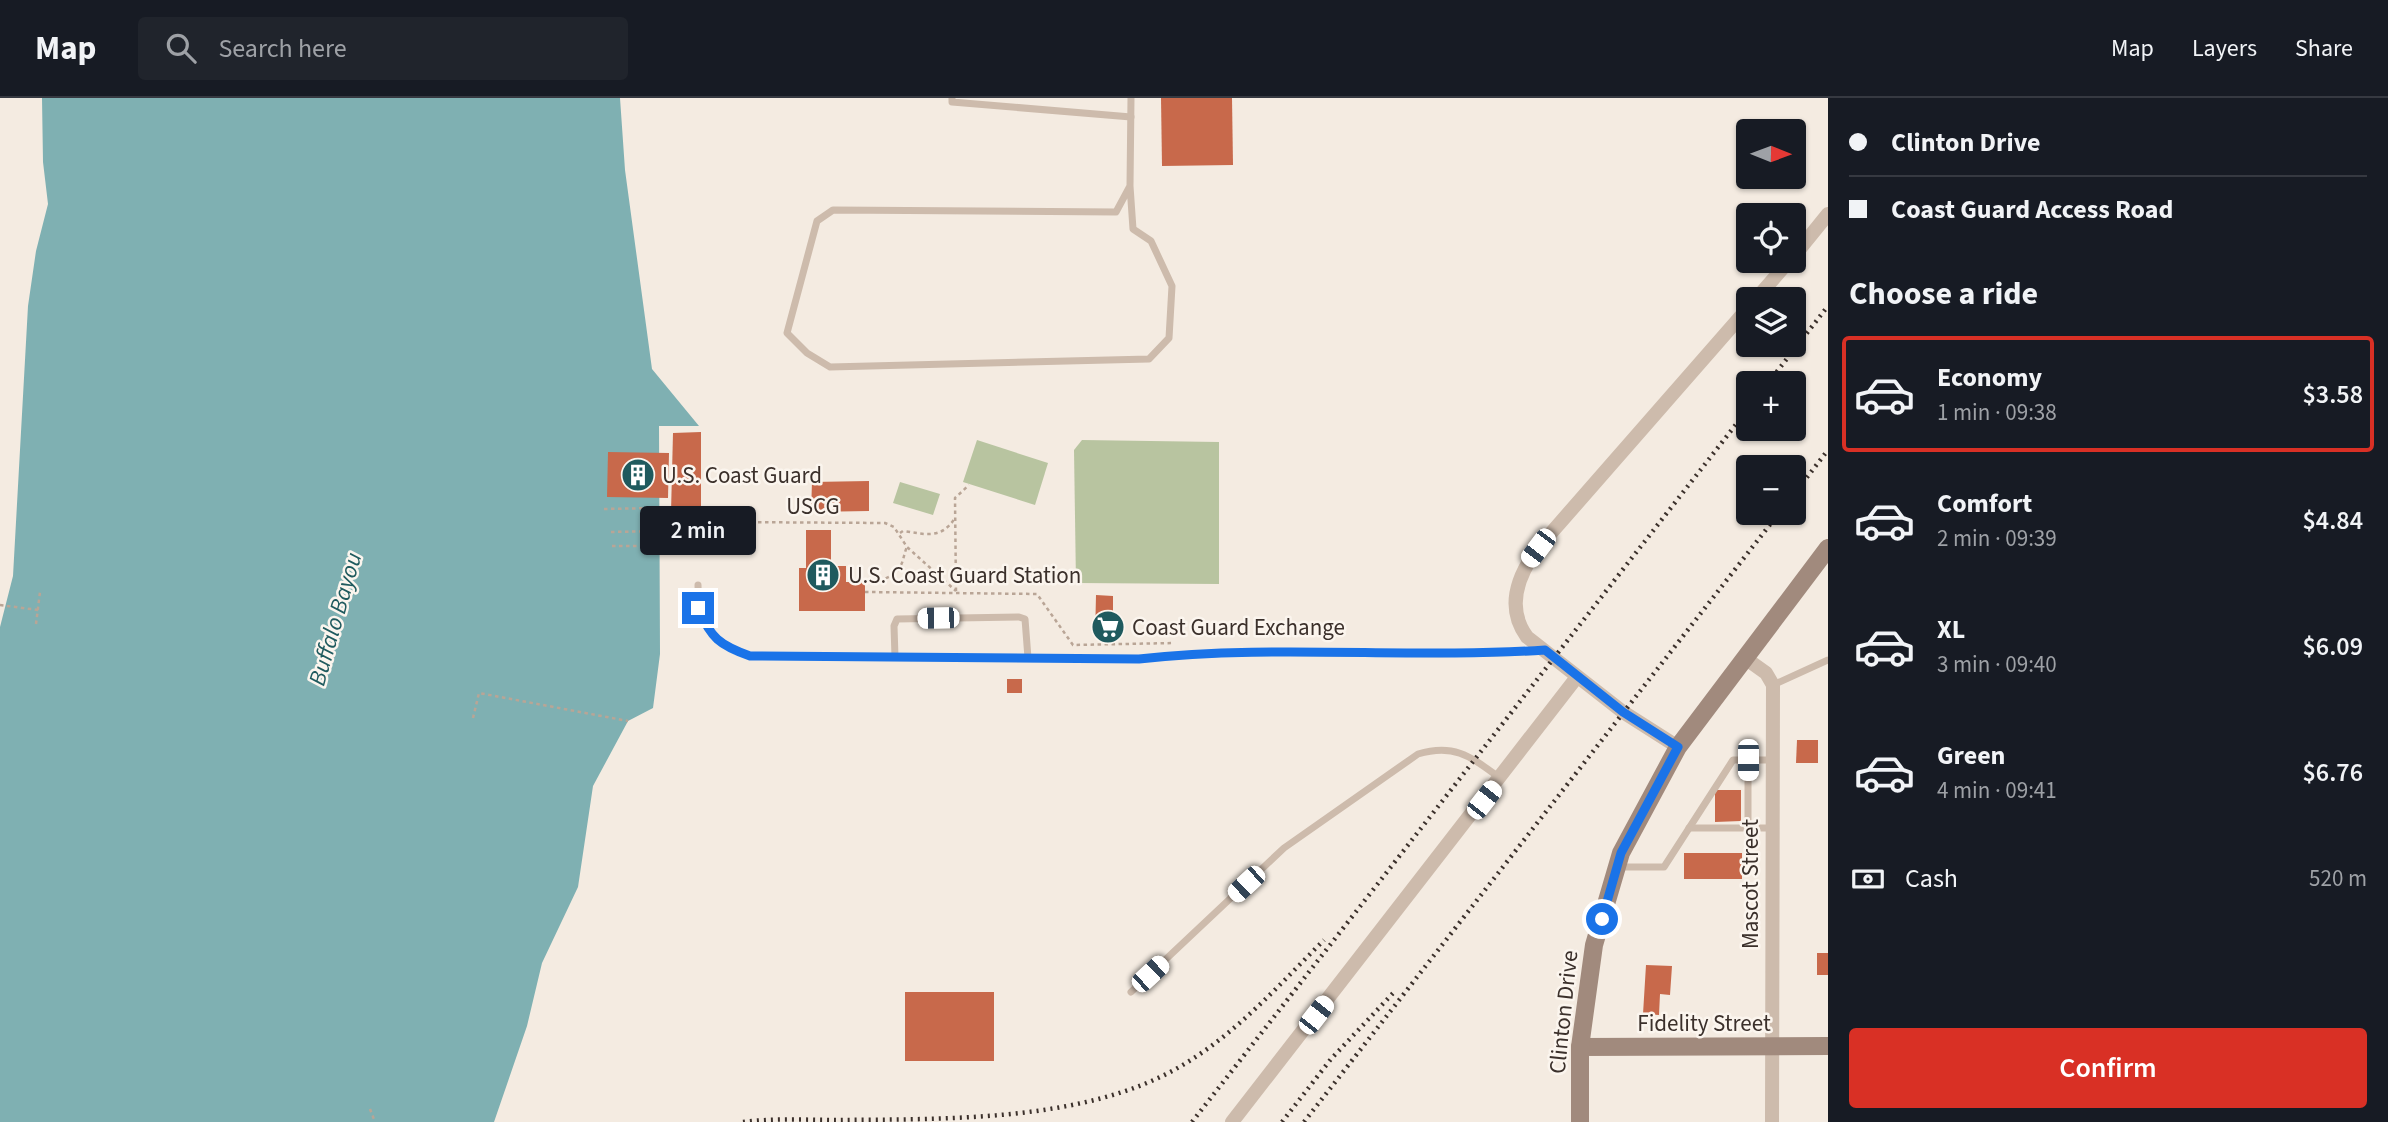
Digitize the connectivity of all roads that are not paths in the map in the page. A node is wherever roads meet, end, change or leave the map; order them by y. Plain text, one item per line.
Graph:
1 (951, 98) edge
2 (1131, 98) edge
3 (1131, 117) junction
4 (1130, 186) junction
5 (1828, 214) edge
6 (1806, 241) edge
7 (1779, 273) edge
8 (1767, 287) edge
9 (1736, 322) edge
10 (1828, 548) edge
11 (1828, 562) edge
12 (698, 585) dead end
13 (1774, 622) junction
14 (1545, 650) junction
15 (895, 657) junction
16 (1027, 658) junction
17 (1745, 658) junction
18 (1828, 660) edge
19 (1577, 677) junction
20 (1773, 685) junction
21 (1678, 747) junction
22 (1748, 760) junction
23 (1773, 760) junction
24 (1501, 779) junction
25 (1702, 807) junction
26 (1715, 807) dead end
27 (1689, 828) junction
28 (1748, 828) junction
29 (1773, 828) junction
30 (1617, 867) junction
31 (1131, 992) dead end
32 (1828, 1046) edge
33 (1772, 1047) junction
34 (1580, 1048) junction
35 (1232, 1122) edge
36 (1580, 1122) edge
37 (1772, 1122) edge

1 - 3 lane
2 - 3 lane
3 - 4 lane
4 - 4 lane
5 - 6 street
7 - 8 street
9 - 14 street
10 - 13 main road, Clinton Drive
11 - 13 main road, Clinton Drive
12 - 15 lane
13 - 17 main road, Clinton Drive
14 - 16 lane
14 - 19 street
15 - 16 lane
15 - 16 lane
17 - 20 street
17 - 21 main road, Clinton Drive
18 - 20 lane
19 - 21 street
19 - 24 street
20 - 23 street, Mascot Street
21 - 30 main road, Clinton Drive
22 - 23 lane
22 - 25 lane
22 - 28 lane
23 - 29 street, Mascot Street
24 - 31 lane
24 - 35 street
25 - 26 lane
25 - 27 lane
27 - 28 lane
27 - 30 lane
28 - 29 lane
29 - 33 street, Mascot Street
30 - 34 main road, Clinton Drive
32 - 33 main road, Fidelity Street
33 - 34 main road, Fidelity Street
33 - 37 street, Mascot Street
34 - 36 main road, Clinton Drive

